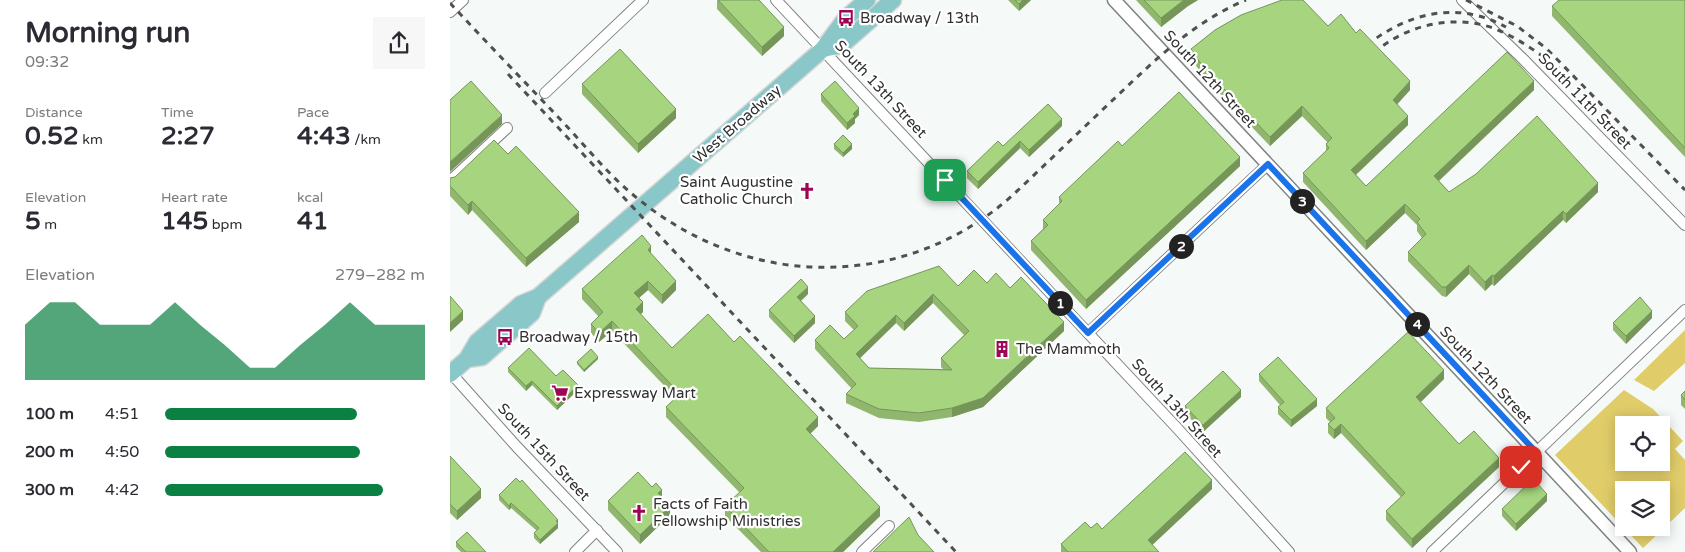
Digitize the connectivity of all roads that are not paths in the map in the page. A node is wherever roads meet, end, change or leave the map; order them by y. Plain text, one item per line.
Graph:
1 (463, 0) edge
2 (643, 0) edge
3 (776, 0) edge
4 (867, 0) edge
5 (893, 0) edge
6 (1114, 0) edge
7 (1462, 0) edge
8 (450, 12) edge
9 (823, 49) junction
10 (545, 92) dead end
11 (507, 128) dead end
12 (1268, 164) junction
13 (450, 181) edge
14 (1685, 225) edge
15 (1685, 310) edge
16 (1088, 333) junction
17 (450, 373) edge
18 (1536, 452) junction
19 (889, 526) dead end
20 (597, 530) junction
21 (575, 552) edge
22 (617, 552) edge
23 (862, 552) edge
24 (1289, 552) edge
25 (1432, 552) edge
26 (1630, 552) edge

1 - 8 street
2 - 10 street
3 - 9 street, South 13th Street
4 - 9 main road, West Broadway
5 - 9 main road, West Broadway
6 - 12 street, South 12th Street
7 - 14 street, South 11th Street
9 - 16 street, South 13th Street
9 - 17 main road, West Broadway
11 - 13 street
12 - 16 street
12 - 18 street, South 12th Street
15 - 18 street
16 - 24 street, South 13th Street
17 - 20 street, South 15th Street
18 - 25 street
18 - 26 street, South 12th Street
19 - 23 street
20 - 21 street
20 - 22 street, South 15th Street

